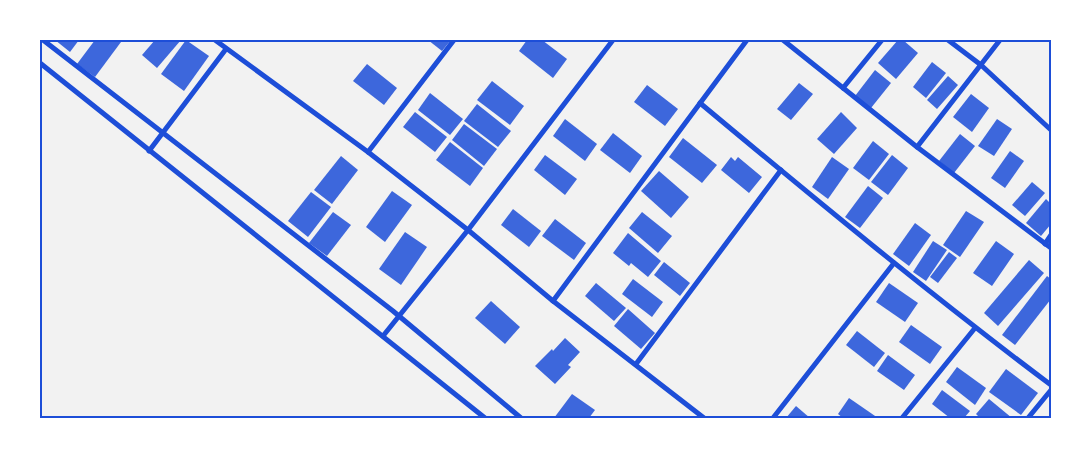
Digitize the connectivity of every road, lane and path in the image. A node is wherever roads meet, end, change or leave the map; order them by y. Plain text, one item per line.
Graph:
1 (43, 40) edge
2 (214, 40) edge
3 (454, 40) edge
4 (613, 40) edge
5 (747, 40) edge
6 (783, 40) edge
7 (882, 40) edge
8 (948, 40) edge
9 (1000, 40) edge
10 (226, 49) junction
11 (40, 63) edge
12 (981, 64) junction
13 (843, 88) junction
14 (700, 103) junction
15 (1051, 130) edge
16 (162, 134) junction
17 (917, 147) junction
18 (149, 151) junction
19 (368, 152) junction
20 (781, 170) junction
21 (468, 230) junction
22 (1051, 235) edge
23 (1045, 244) junction
24 (1051, 248) edge
25 (894, 263) junction
26 (553, 301) junction
27 (400, 317) junction
28 (975, 328) junction
29 (383, 336) junction
30 (636, 364) junction
31 (1051, 385) edge
32 (1051, 390) edge
33 (485, 418) edge
34 (522, 418) edge
35 (704, 418) edge
36 (773, 418) edge
37 (902, 418) edge
38 (1028, 418) edge

1 - 16 street
2 - 10 street
3 - 19 street
4 - 21 street
5 - 14 street
6 - 13 street
7 - 13 street
8 - 12 street
9 - 12 street
10 - 16 street
10 - 19 street
11 - 18 street
12 - 15 street
12 - 17 street
13 - 17 street
14 - 20 street
14 - 26 street
16 - 18 street
16 - 27 street
17 - 23 street
18 - 29 street
19 - 21 street
20 - 25 street
20 - 30 street
21 - 26 street
21 - 27 street
22 - 23 street
23 - 24 street
25 - 28 street
25 - 36 street
26 - 30 street
27 - 29 street
27 - 34 street
28 - 31 street
28 - 37 street
29 - 33 street
30 - 35 street
32 - 38 street

